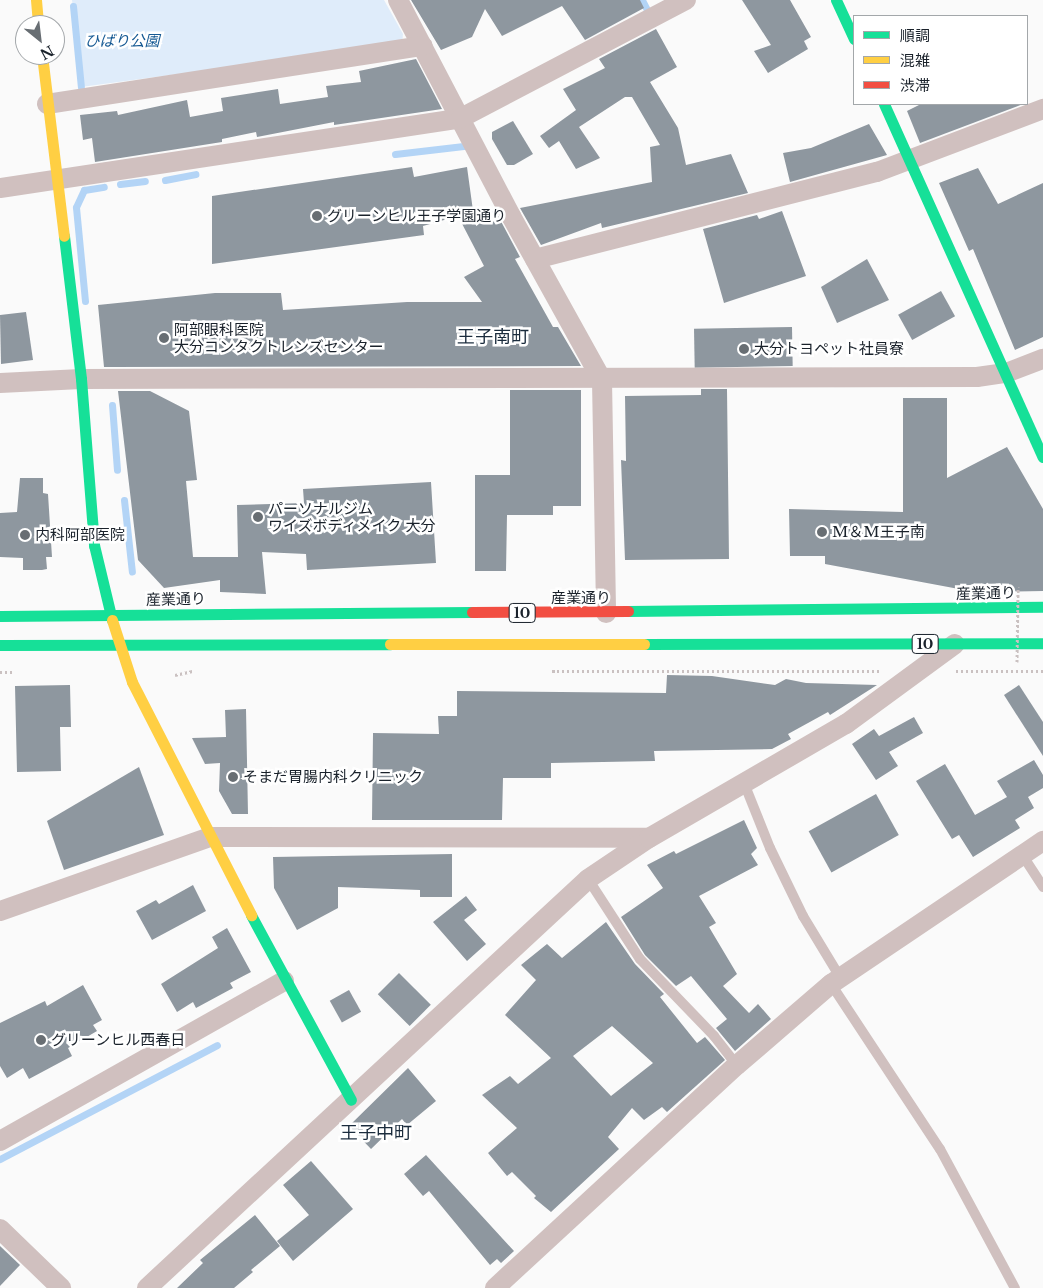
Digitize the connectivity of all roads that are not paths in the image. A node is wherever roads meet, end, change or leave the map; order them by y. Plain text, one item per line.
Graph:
1 (36, 0) edge
2 (398, 0) edge
3 (686, 0) edge
4 (836, 0) edge
5 (37, 15) edge
6 (853, 37) edge
7 (422, 46) junction
8 (43, 65) edge
9 (48, 104) junction
10 (884, 105) edge
11 (1043, 108) edge
12 (461, 118) junction
13 (909, 159) junction
14 (56, 179) junction
15 (0, 188) edge
16 (535, 258) junction
17 (1043, 359) edge
18 (1006, 373) junction
19 (81, 379) junction
20 (602, 380) junction
21 (0, 383) edge
22 (1043, 456) edge
23 (1043, 607) edge
24 (606, 613) junction
25 (111, 615) junction
26 (0, 616) edge
27 (120, 644) junction
28 (955, 644) junction
29 (1043, 644) edge
30 (0, 645) edge
31 (744, 783) junction
32 (210, 837) junction
33 (649, 838) junction
34 (1043, 841) edge
35 (1023, 856) junction
36 (588, 879) junction
37 (1043, 887) edge
38 (0, 910) edge
39 (284, 981) junction
40 (835, 981) junction
41 (737, 1065) junction
42 (351, 1100) junction
43 (0, 1141) edge
44 (0, 1229) edge
45 (61, 1288) edge
46 (147, 1288) edge
47 (495, 1288) edge
48 (1015, 1288) edge

1 - 5 main road
2 - 7 street
3 - 12 street
4 - 6 main road
7 - 9 street
7 - 12 street
8 - 9 main road
9 - 14 main road
10 - 13 main road
11 - 13 street
12 - 14 street
12 - 16 street
13 - 16 street
13 - 18 main road
14 - 15 street
14 - 19 main road
16 - 20 street
17 - 18 street
18 - 20 street
18 - 22 main road
19 - 20 street
19 - 21 street
19 - 25 main road
20 - 24 street
23 - 24 main road, 産業通り / 10
24 - 25 main road, 産業通り / 10
25 - 26 main road, 産業通り / 10
25 - 27 main road
27 - 28 main road, 10
27 - 30 main road, 10
27 - 32 main road
28 - 29 main road, 10
28 - 31 street
31 - 33 street
31 - 40 lane
32 - 33 street
32 - 38 street
32 - 39 main road
33 - 36 street
34 - 35 street
35 - 37 lane
35 - 40 street
36 - 41 lane
36 - 42 street
39 - 42 main road
39 - 43 street
40 - 41 street
40 - 48 lane
41 - 47 street
42 - 46 street
44 - 45 street

